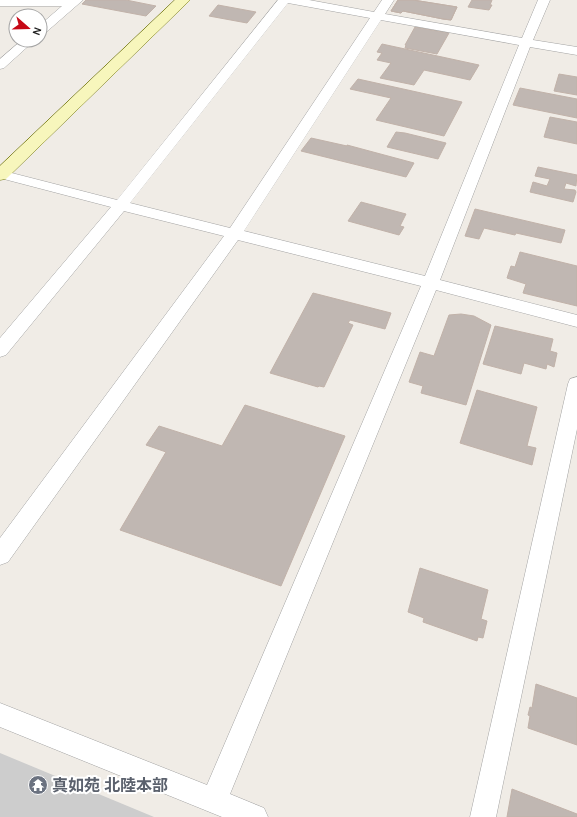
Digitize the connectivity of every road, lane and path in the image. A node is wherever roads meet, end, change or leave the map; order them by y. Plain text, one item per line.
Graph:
1 (183, 0) edge
2 (284, 0) edge
3 (290, 0) edge
4 (388, 0) edge
5 (544, 0) edge
6 (75, 2) edge
7 (0, 3) edge
8 (376, 16) junction
9 (48, 24) edge
10 (528, 42) junction
11 (20, 48) edge
12 (577, 51) edge
13 (0, 65) edge
14 (0, 174) edge
15 (120, 206) junction
16 (234, 234) junction
17 (431, 282) junction
18 (577, 321) edge
19 (0, 350) edge
20 (577, 384) edge
21 (0, 555) edge
22 (0, 715) edge
23 (214, 800) junction
24 (255, 817) edge
25 (483, 817) edge

1 - 14 street
2 - 15 street
3 - 8 street
4 - 8 street
5 - 10 street
6 - 7 street
6 - 9 street
8 - 10 street
8 - 16 street
10 - 12 street
10 - 17 street
11 - 13 street
14 - 15 street
15 - 16 street
15 - 19 street
16 - 17 street
16 - 21 street
17 - 18 street
17 - 23 street
20 - 25 street
22 - 23 street
23 - 24 street

